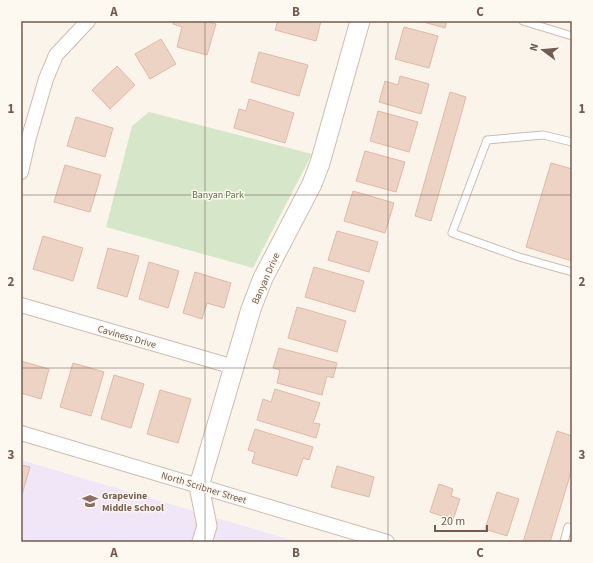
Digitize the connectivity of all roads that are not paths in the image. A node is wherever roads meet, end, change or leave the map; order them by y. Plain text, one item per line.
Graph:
1 (88, 21) edge
2 (360, 21) edge
3 (523, 21) edge
4 (572, 36) edge
5 (572, 142) edge
6 (21, 172) edge
7 (572, 272) edge
8 (21, 305) edge
9 (234, 367) junction
10 (21, 433) edge
11 (199, 486) junction
12 (568, 527) dead end
13 (202, 542) edge
14 (387, 542) edge
15 (564, 542) edge

1 - 6 street
2 - 9 street, Banyan Drive
3 - 4 lane
5 - 7 lane
8 - 9 street, Caviness Drive
9 - 11 street, Banyan Drive
10 - 11 street, North Scribner Street
11 - 13 street, Banyan Drive
11 - 14 street, North Scribner Street
12 - 15 lane

